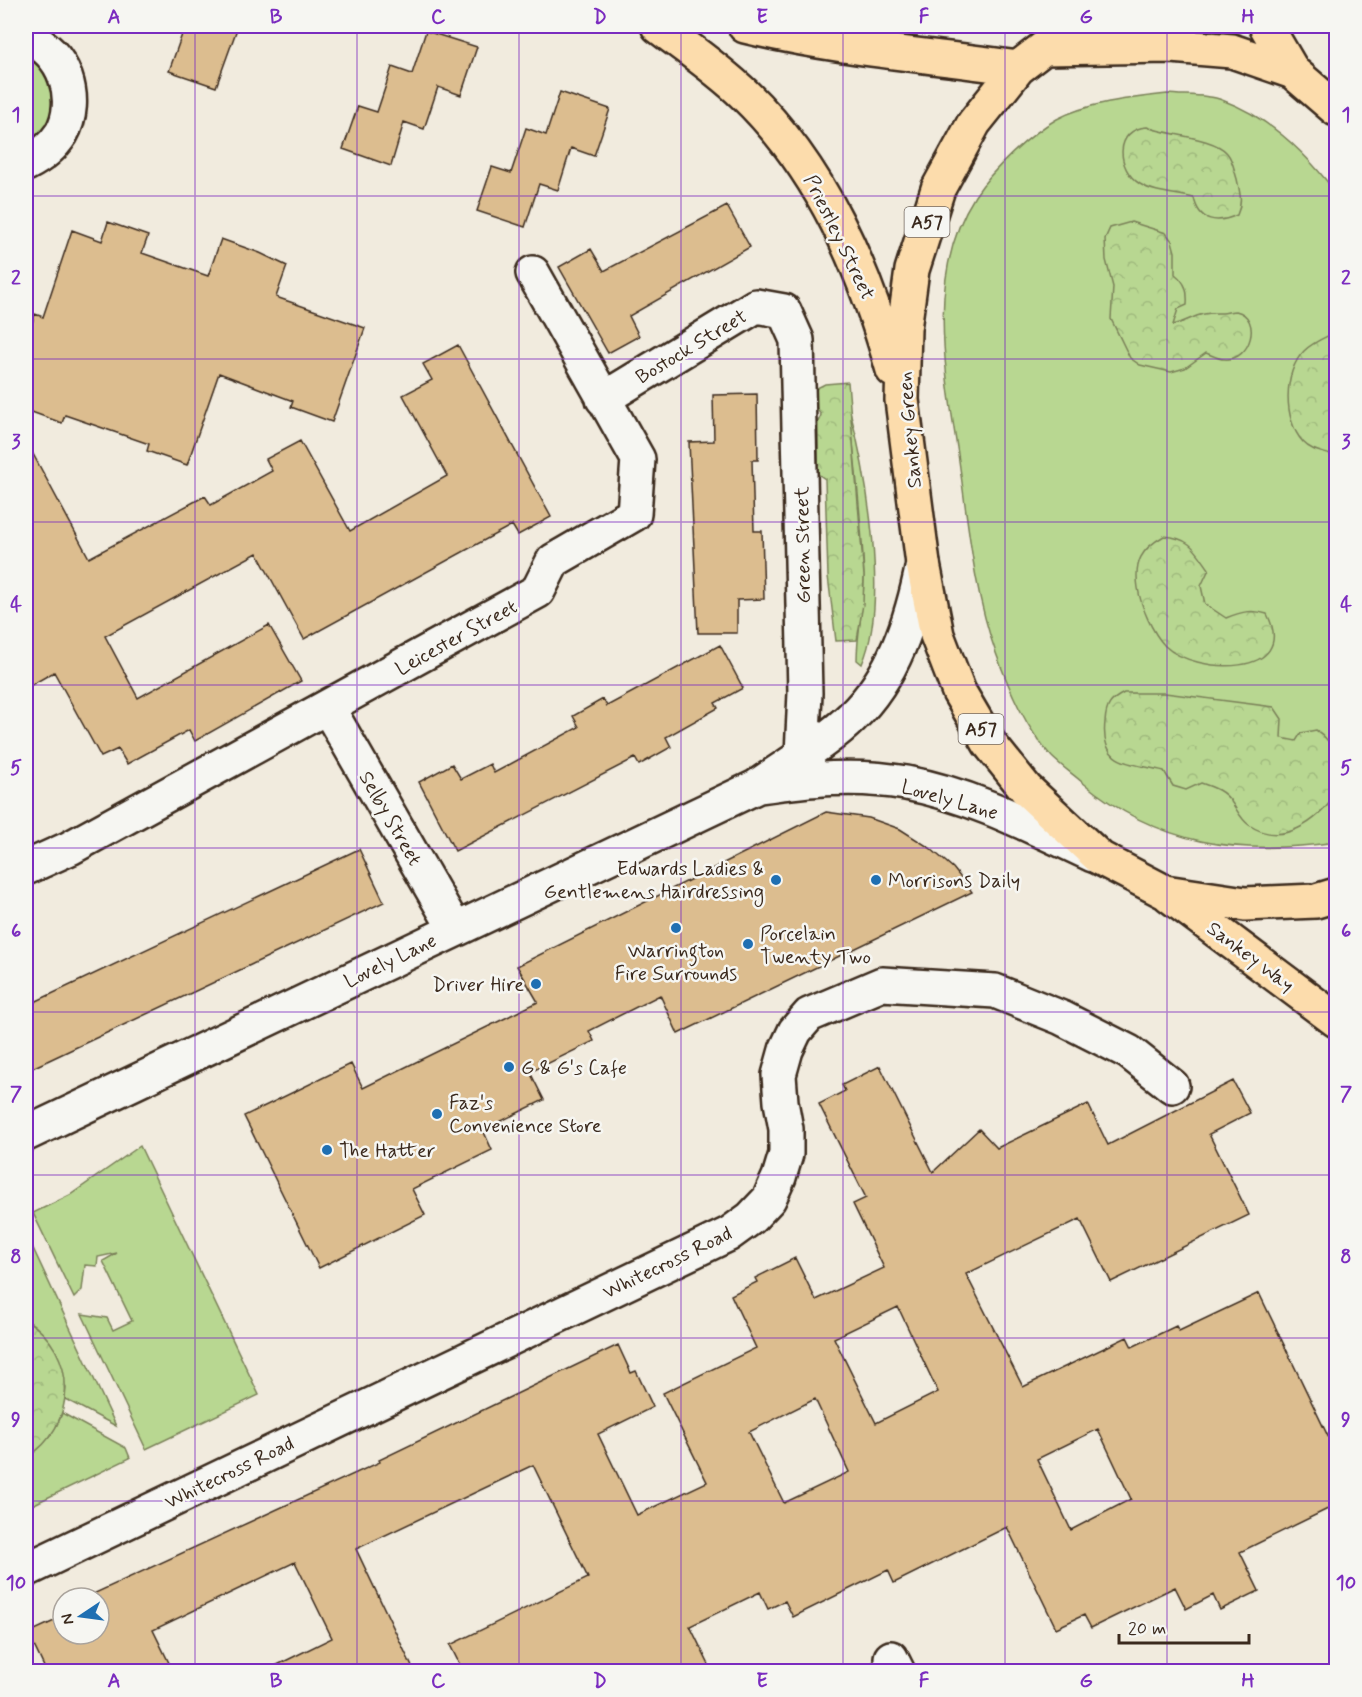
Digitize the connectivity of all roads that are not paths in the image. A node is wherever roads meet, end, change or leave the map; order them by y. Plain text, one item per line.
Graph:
1 (658, 26) edge
2 (745, 26) edge
3 (1266, 26) edge
4 (1047, 37) edge
5 (26, 38) edge
6 (1018, 68) junction
7 (1293, 72) junction
8 (1336, 109) edge
9 (26, 164) edge
10 (533, 273) dead end
11 (784, 311) joint
12 (603, 399) junction
13 (902, 400) junction
14 (923, 564) junction
15 (328, 708) junction
16 (808, 766) junction
17 (1100, 858) junction
18 (26, 868) edge
19 (1165, 892) junction
20 (1336, 895) edge
21 (455, 929) junction
22 (1336, 1020) edge
23 (1172, 1086) dead end
24 (26, 1134) edge
25 (26, 1570) edge

1 - 13 highway, Priestley Street / A57
2 - 6 highway
3 - 7 highway
4 - 6 highway, Sankey Green / A57
4 - 7 highway, Sankey Green / A57
5 - 9 street
6 - 13 highway, Sankey Green / A57
7 - 8 highway, Sankey Green / A57
10 - 12 street, Leicester Street
11 - 12 street, Bostock Street
11 - 16 street, Green Street
12 - 15 street, Leicester Street
13 - 14 highway, Sankey Green / A57
14 - 16 street, Lovely Lane
14 - 17 highway, Sankey Green / A57
15 - 18 street, Leicester Street
15 - 21 street, Selby Street
16 - 17 street, Lovely Lane
16 - 21 street, Lovely Lane
17 - 19 highway, Sankey Green / A57
19 - 20 highway, Sankey Green / A57
19 - 22 highway, Sankey Way / A57
21 - 24 street, Lovely Lane
23 - 25 street, Whitecross Road

